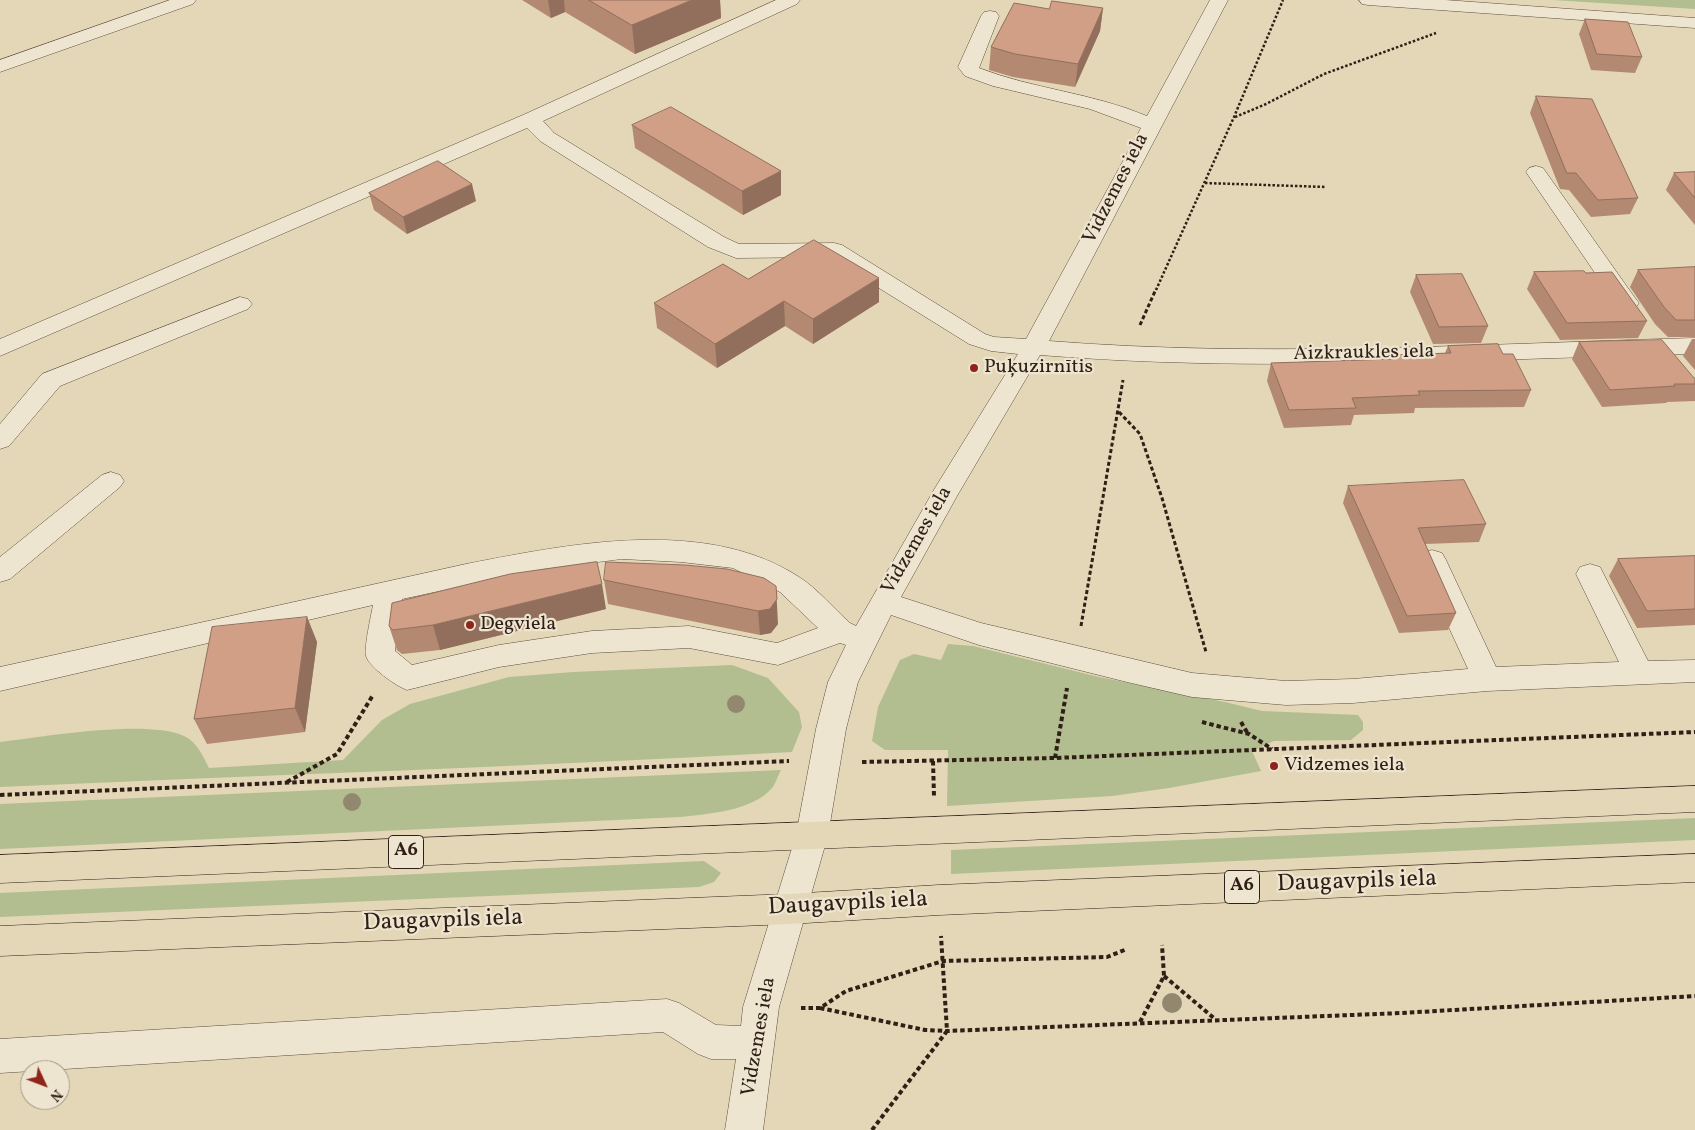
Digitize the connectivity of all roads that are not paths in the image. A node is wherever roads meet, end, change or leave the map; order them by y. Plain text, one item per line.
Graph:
1 (188, 0) edge
2 (791, 0) edge
3 (1219, 0) edge
4 (1368, 0) edge
5 (990, 16) dead end
6 (1695, 23) edge
7 (0, 66) edge
8 (530, 119) junction
9 (1151, 125) junction
10 (1536, 172) dead end
11 (240, 304) dead end
12 (1649, 333) junction
13 (1695, 346) edge
14 (0, 348) edge
15 (1033, 348) junction
16 (1678, 367) edge
17 (0, 440) edge
18 (111, 481) dead end
19 (1432, 560) edge
20 (0, 572) edge
21 (1590, 574) dead end
22 (389, 592) junction
23 (883, 602) junction
24 (851, 635) junction
25 (1695, 670) edge
26 (1639, 673) junction
27 (0, 679) edge
28 (1487, 679) junction
29 (1695, 798) edge
30 (812, 835) junction
31 (1695, 868) edge
32 (0, 869) edge
33 (789, 909) junction
34 (0, 941) edge
35 (756, 1043) junction
36 (0, 1056) edge
37 (744, 1130) edge

1 - 7 street
2 - 8 street
3 - 9 street, Vidzemes iela
4 - 6 street
5 - 9 street
8 - 14 street
8 - 15 street, Aizkraukles iela
9 - 15 street, Vidzemes iela
10 - 12 street
11 - 17 street
12 - 13 street, Aizkraukles iela
12 - 15 street, Aizkraukles iela
12 - 16 street
15 - 23 street, Vidzemes iela
18 - 20 street
19 - 28 street
21 - 26 street
22 - 24 street
22 - 24 street
22 - 27 street
23 - 24 street, Vidzemes iela
23 - 28 street
24 - 30 street, Vidzemes iela
25 - 26 street
26 - 28 street
29 - 30 highway, A6
30 - 32 highway, A6
30 - 33 street, Vidzemes iela
31 - 33 highway, Daugavpils iela / A6
33 - 34 highway, Daugavpils iela / A6
33 - 35 street, Vidzemes iela
35 - 36 street
35 - 37 street, Vidzemes iela

